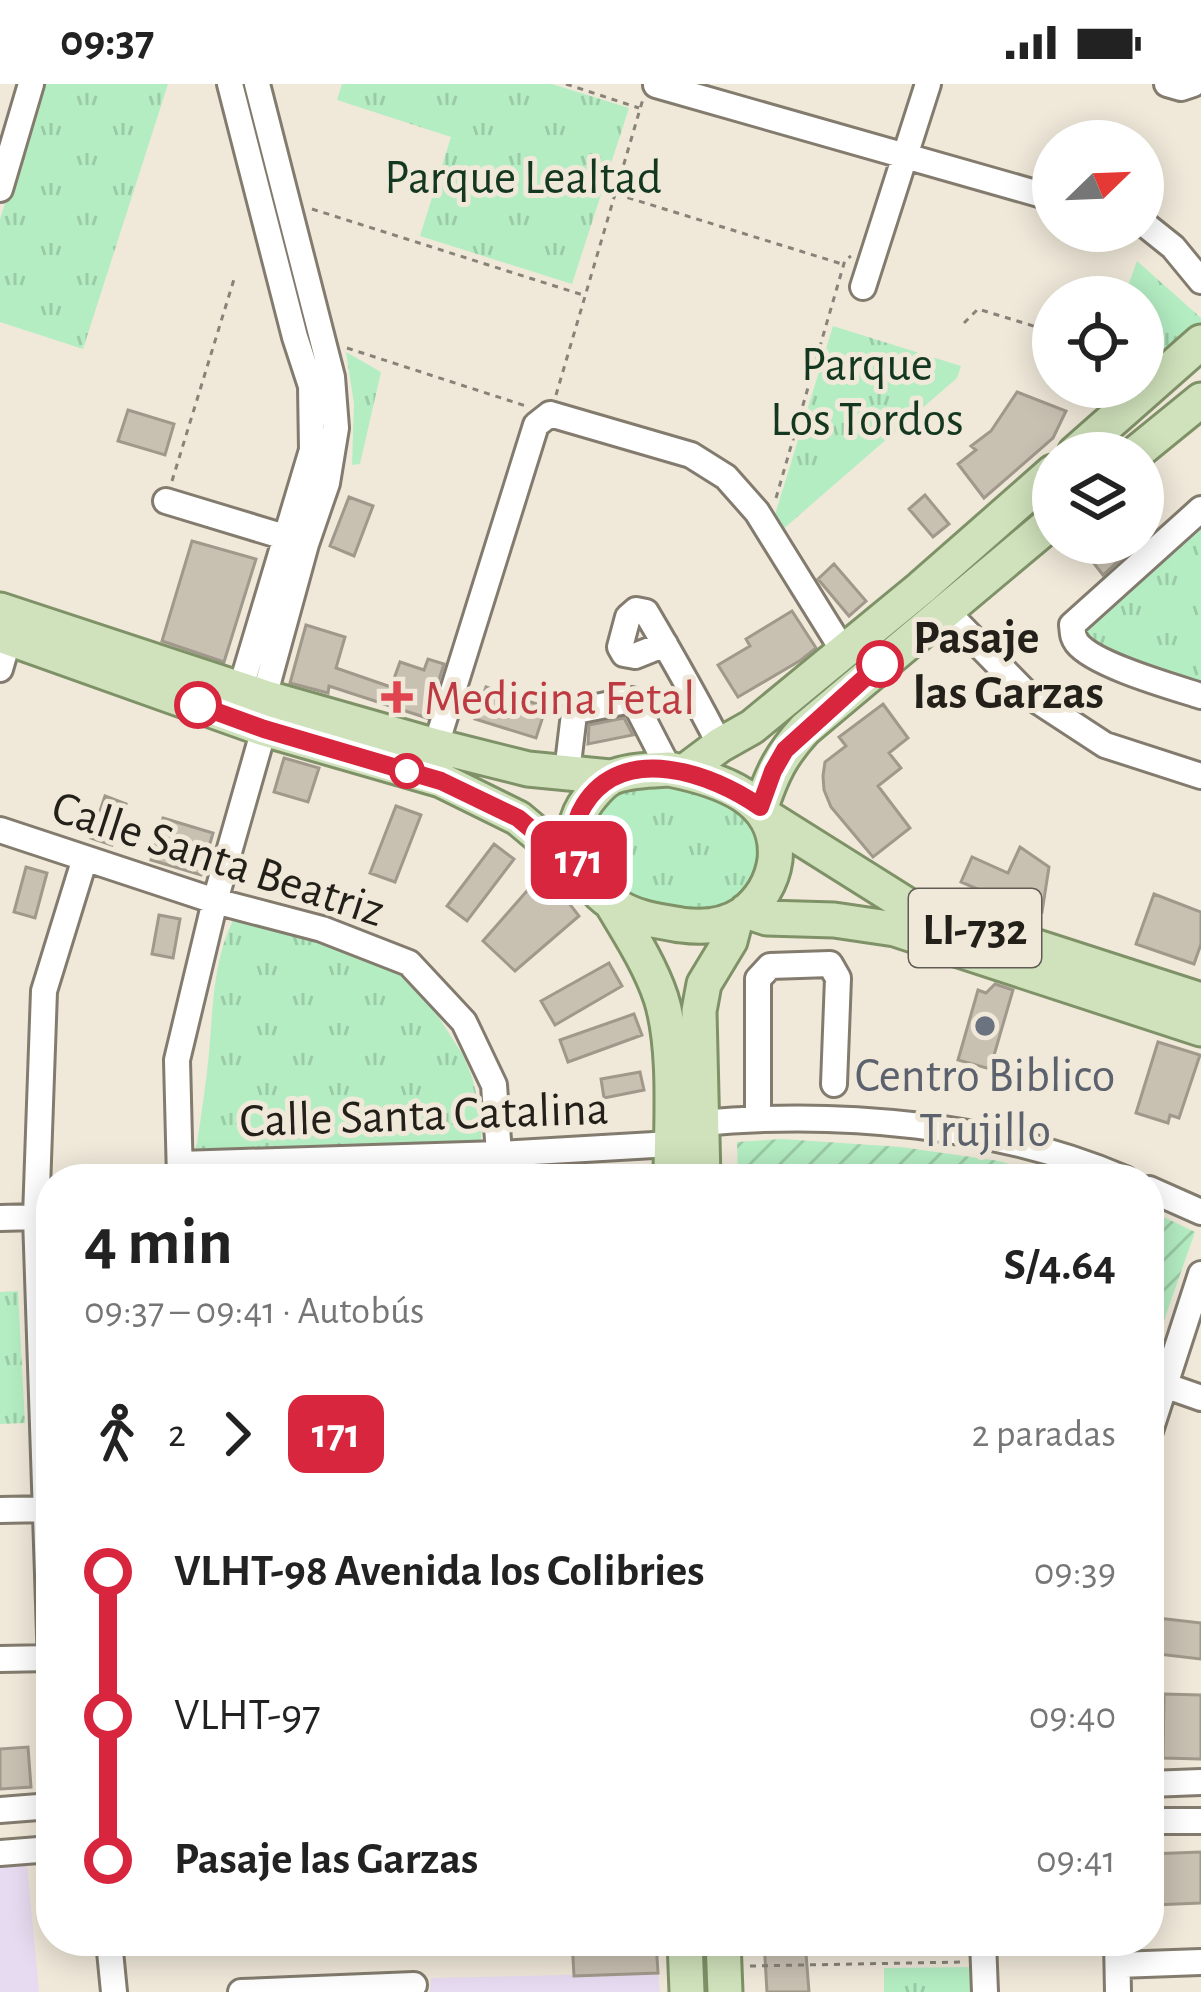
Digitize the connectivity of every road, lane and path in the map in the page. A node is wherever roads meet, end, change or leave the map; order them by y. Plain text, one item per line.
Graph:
1 (31, 84) edge
2 (230, 84) edge
3 (256, 84) edge
4 (566, 84) edge
5 (928, 84) edge
6 (1167, 84) edge
7 (1193, 84) edge
8 (656, 85) edge
9 (640, 108) junction
10 (906, 158) junction
11 (0, 189) edge
12 (1032, 192) edge
13 (615, 193) junction
14 (277, 203) junction
15 (1164, 240) edge
16 (872, 260) junction
17 (844, 265) junction
18 (235, 276) dead end
19 (1201, 281) edge
20 (863, 287) dead end
21 (585, 296) junction
22 (964, 323) dead end
23 (1032, 326) edge
24 (322, 339) junction
25 (1201, 342) edge
26 (1201, 400) edge
27 (550, 414) junction
28 (1099, 432) edge
29 (1162, 432) edge
30 (1032, 490) edge
31 (166, 500) joint
32 (1201, 509) edge
33 (767, 529) junction
34 (1032, 538) edge
35 (296, 540) junction
36 (945, 610) junction
37 (2, 638) edge
38 (665, 644) dead end
39 (844, 652) junction
40 (1201, 696) edge
41 (250, 707) junction
42 (720, 745) junction
43 (438, 763) junction
44 (676, 771) junction
45 (567, 772) junction
46 (1201, 776) edge
47 (610, 777) junction
48 (764, 812) junction
49 (0, 830) edge
50 (86, 858) junction
51 (586, 875) junction
52 (215, 901) junction
53 (612, 904) junction
54 (741, 915) junction
55 (834, 920) junction
56 (930, 926) junction
57 (830, 964) junction
58 (1201, 1000) edge
59 (1201, 1030) edge
60 (834, 1084) dead end
61 (758, 1118) junction
62 (701, 1123) junction
63 (671, 1144) junction
64 (499, 1154) junction
65 (38, 1164) edge
66 (180, 1164) edge
67 (322, 1164) edge
68 (671, 1164) edge
69 (702, 1164) edge
70 (1087, 1164) edge
71 (1164, 1196) edge
72 (1201, 1212) edge
73 (36, 1217) edge
74 (0, 1218) edge
75 (1201, 1274) edge
76 (1164, 1385) joint
77 (1201, 1398) edge
78 (36, 1509) edge
79 (0, 1510) edge
80 (0, 1659) edge
81 (36, 1660) edge
82 (1201, 1782) edge
83 (1164, 1783) edge
84 (36, 1807) edge
85 (0, 1810) edge
86 (1164, 1821) edge
87 (1201, 1822) edge
88 (36, 1850) edge
89 (0, 1853) edge
90 (110, 1956) edge
91 (686, 1956) edge
92 (902, 1956) edge
93 (983, 1956) edge
94 (1117, 1956) edge
95 (1145, 1956) edge
96 (1201, 1962) edge
97 (724, 1967) edge
98 (415, 1985) dead end
99 (313, 1990) edge
100 (114, 1992) edge
101 (241, 1992) edge
102 (687, 1992) edge
103 (985, 1992) edge
104 (1118, 1992) edge

1 - 11 street
2 - 14 street
3 - 14 street
4 - 9 path
5 - 10 street
6 - 7 street
8 - 9 path
8 - 10 street
9 - 13 path
10 - 12 street
10 - 16 street
13 - 17 path
13 - 21 path
14 - 21 path
14 - 24 street
14 - 35 street
15 - 19 street
16 - 17 path
16 - 20 street
17 - 33 path
18 - 31 path
21 - 27 path
22 - 23 path
24 - 27 path
24 - 35 street
25 - 28 main road
26 - 29 main road
27 - 33 street
27 - 43 street
30 - 39 main road
31 - 35 street
32 - 40 street
33 - 39 street
34 - 36 main road
35 - 41 street
36 - 46 street
36 - 48 main road
37 - 41 main road
38 - 42 street
39 - 42 main road
41 - 43 main road
41 - 52 street
42 - 44 main road
43 - 45 main road
43 - 51 main road
44 - 45 street
44 - 47 main road
44 - 48 main road
45 - 47 main road
47 - 51 main road
48 - 54 main road
48 - 56 main road, LI-732
49 - 50 street, Calle Santa Beatriz
50 - 52 street, Calle Santa Beatriz
50 - 65 street
51 - 53 main road
52 - 64 street, Calle Santa Beatriz
52 - 66 street
53 - 54 main road
53 - 63 main road
54 - 55 main road, LI-732
54 - 62 main road
55 - 56 main road, LI-732
55 - 57 street
56 - 58 main road, LI-732
56 - 59 main road, LI-732
57 - 60 street
57 - 61 street
61 - 62 street
61 - 70 street
62 - 69 main road
63 - 64 street, Calle Santa Catalina
63 - 68 main road
64 - 67 street, Calle Santa Catalina
71 - 72 street
73 - 74 street
75 - 76 street
76 - 77 street
78 - 79 street
80 - 81 street
82 - 83 street
84 - 85 street
86 - 87 street
88 - 89 street
90 - 100 street
91 - 102 main road
92 - 97 path
93 - 103 street
94 - 104 street
95 - 96 street
98 - 99 street
99 - 101 street

